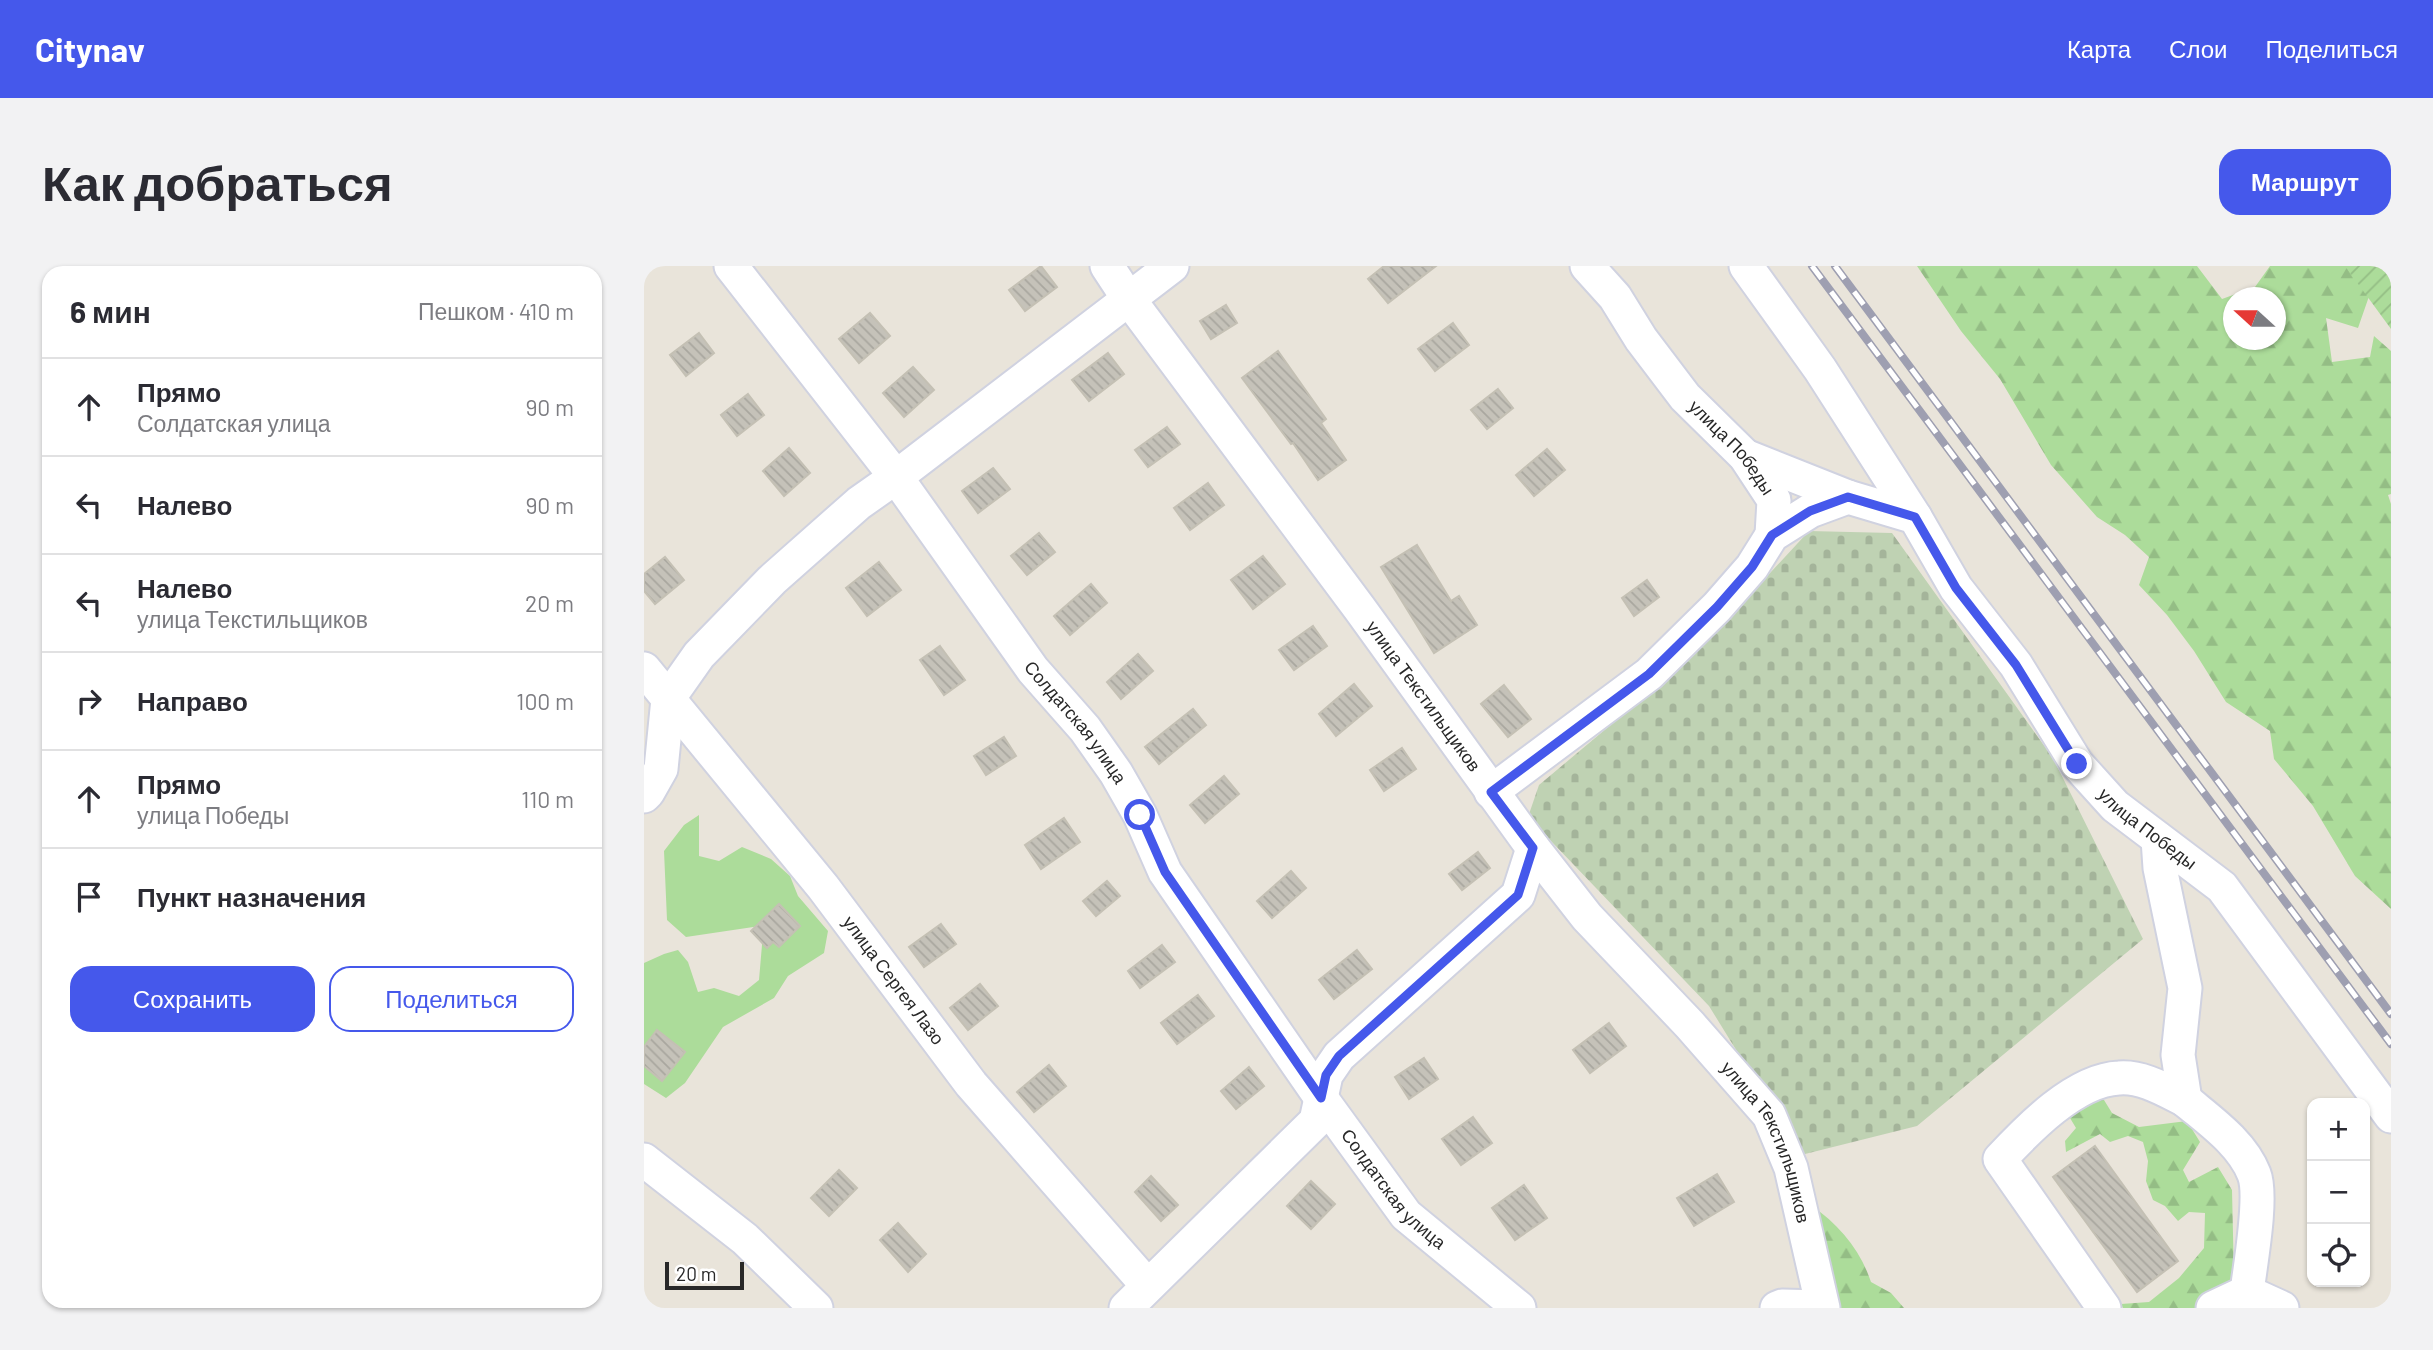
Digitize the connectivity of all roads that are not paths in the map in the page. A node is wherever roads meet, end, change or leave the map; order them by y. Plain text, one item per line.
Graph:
1 (731, 266) edge
2 (1107, 266) edge
3 (1172, 266) edge
4 (1587, 266) edge
5 (1746, 266) edge
6 (1128, 298) junction
7 (1745, 456) junction
8 (896, 477) junction
9 (1848, 497) junction
10 (1915, 517) junction
11 (1772, 535) junction
12 (644, 670) edge
13 (668, 699) junction
14 (1491, 792) junction
15 (644, 796) edge
16 (2158, 839) junction
17 (1533, 848) junction
18 (1321, 1098) junction
19 (2185, 1100) junction
20 (2391, 1116) edge
21 (644, 1160) edge
22 (2247, 1292) junction
23 (1137, 1296) edge
24 (1822, 1307) edge
25 (816, 1308) edge
26 (1519, 1308) edge
27 (1777, 1308) edge
28 (2104, 1308) edge
29 (2213, 1308) edge
30 (2282, 1308) edge

1 - 8 street, Солдатская улица
2 - 6 street, улица Текстильщиков
3 - 6 street
4 - 7 street, улица Победы
5 - 10 street, улица Победы
6 - 8 street
6 - 14 street, улица Текстильщиков
7 - 9 street
7 - 11 street, улица Победы
8 - 13 street
8 - 18 street, Солдатская улица
9 - 10 street
9 - 11 street
10 - 16 street, улица Победы
11 - 14 street
12 - 13 street, улица Сергея Лазо
13 - 15 street
13 - 23 street, улица Сергея Лазо
14 - 17 street, улица Текстильщиков
16 - 19 street
16 - 20 street, улица Победы
17 - 18 street
17 - 24 street, улица Текстильщиков
18 - 23 street
18 - 26 street, Солдатская улица
19 - 22 street
19 - 28 street
21 - 25 street
22 - 29 street
22 - 30 street
24 - 27 street

